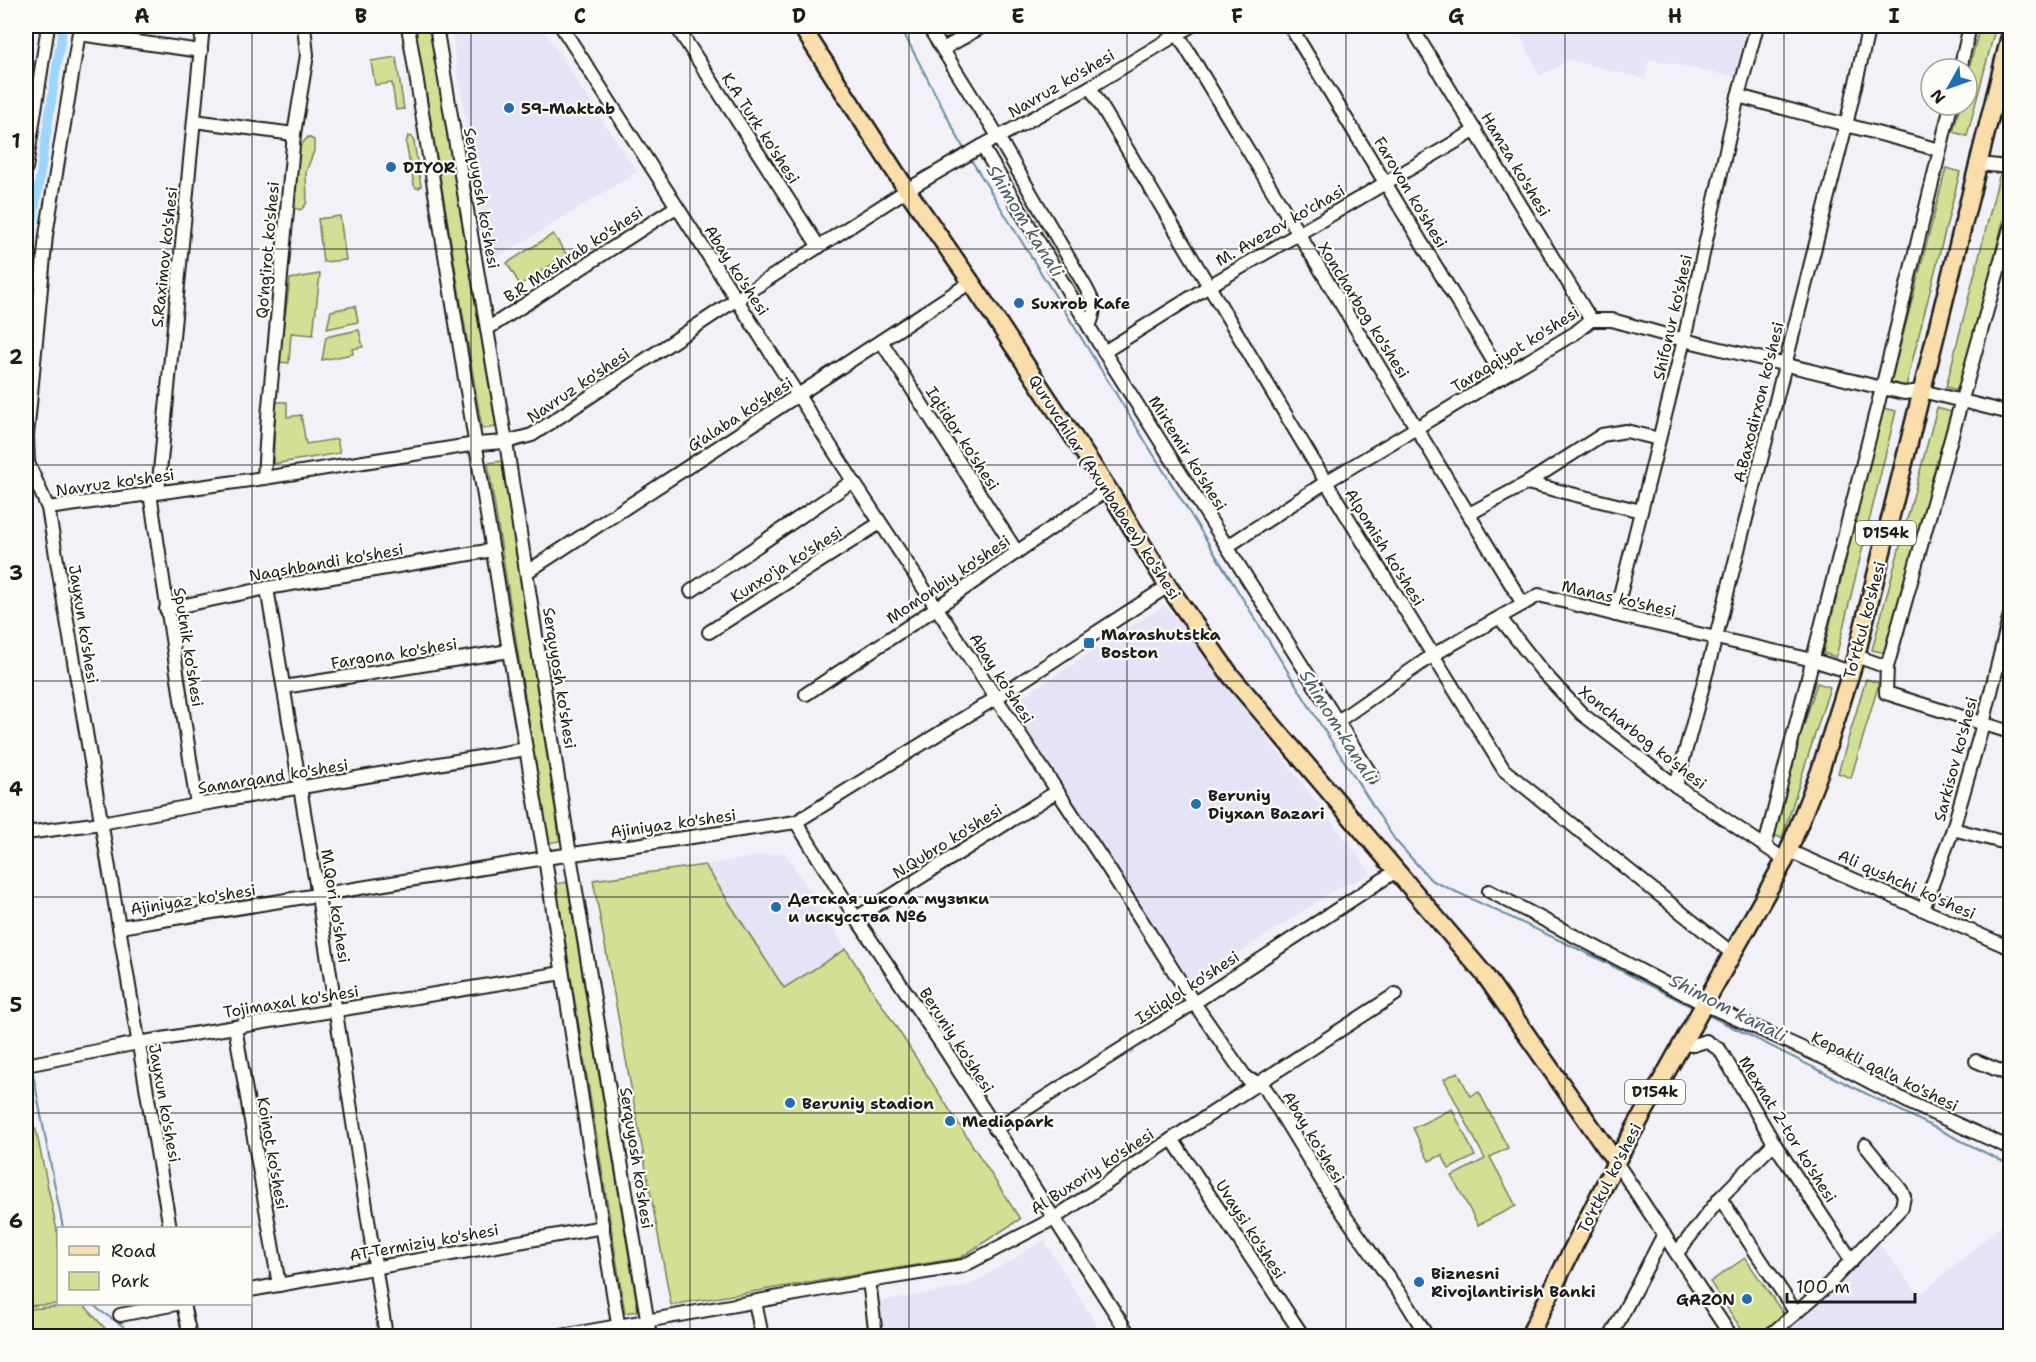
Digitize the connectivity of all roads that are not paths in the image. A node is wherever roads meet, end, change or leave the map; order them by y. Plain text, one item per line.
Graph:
1 (48, 26) edge
2 (203, 26) edge
3 (304, 26) edge
4 (408, 26) edge
5 (452, 26) edge
6 (561, 26) edge
7 (676, 26) edge
8 (801, 26) edge
9 (928, 26) edge
10 (983, 26) edge
11 (1191, 26) edge
12 (1290, 26) edge
13 (1411, 26) edge
14 (1757, 26) edge
15 (1869, 26) edge
16 (1970, 26) edge
17 (436, 27) edge
18 (79, 30) edge
19 (1178, 33) junction
20 (2010, 36) edge
21 (944, 49) junction
22 (201, 51) junction
23 (1963, 57) edge
24 (1090, 87) junction
25 (1738, 96) junction
26 (1948, 117) edge
27 (194, 121) junction
28 (1846, 125) junction
29 (1476, 130) junction
30 (294, 134) junction
31 (998, 137) junction
32 (979, 147) junction
33 (1940, 150) junction
34 (1978, 164) junction
35 (2010, 167) edge
36 (26, 168) edge
37 (1386, 182) junction
38 (907, 190) junction
39 (676, 207) junction
40 (2010, 228) edge
41 (1297, 234) junction
42 (819, 248) junction
43 (971, 282) junction
44 (1209, 286) junction
45 (737, 299) junction
46 (1591, 320) junction
47 (1089, 327) junction
48 (487, 328) junction
49 (1684, 340) junction
50 (881, 341) junction
51 (1104, 352) junction
52 (1784, 365) junction
53 (1503, 377) junction
54 (1882, 388) junction
55 (1922, 391) junction
56 (798, 396) junction
57 (1963, 401) junction
58 (2010, 413) edge
59 (1417, 429) junction
60 (1659, 439) junction
61 (506, 442) junction
62 (476, 444) junction
63 (264, 478) junction
64 (853, 481) junction
65 (1326, 482) junction
66 (1527, 483) junction
67 (1108, 489) junction
68 (154, 493) junction
69 (48, 508) junction
70 (1641, 511) junction
71 (1469, 514) junction
72 (880, 523) junction
73 (1228, 546) junction
74 (493, 550) junction
75 (1017, 552) junction
76 (527, 572) junction
77 (1168, 586) junction
78 (267, 588) junction
79 (691, 591) dead end
80 (1523, 604) junction
81 (936, 608) junction
82 (166, 609) junction
83 (1615, 615) junction
84 (2010, 615) edge
85 (1500, 618) junction
86 (709, 632) dead end
87 (2008, 632) edge
88 (1716, 637) junction
89 (509, 651) junction
90 (1433, 655) junction
91 (1814, 660) junction
92 (1854, 664) junction
93 (1887, 667) junction
94 (284, 687) junction
95 (806, 694) dead end
96 (996, 698) junction
97 (1338, 721) junction
98 (1983, 724) junction
99 (2010, 732) edge
100 (526, 750) junction
101 (1372, 776) dead end
102 (1676, 786) junction
103 (300, 788) junction
104 (1056, 792) junction
105 (197, 805) junction
106 (796, 822) junction
107 (101, 823) junction
108 (1953, 830) junction
109 (26, 833) edge
110 (2010, 844) edge
111 (1765, 846) junction
112 (570, 855) junction
113 (1787, 855) junction
114 (545, 858) junction
115 (1396, 871) junction
116 (1489, 891) dead end
117 (318, 896) junction
118 (1923, 909) junction
119 (856, 918) junction
120 (120, 927) junction
121 (2010, 948) edge
122 (1733, 954) junction
123 (562, 973) junction
124 (1396, 994) dead end
125 (1194, 1003) junction
126 (336, 1011) junction
127 (1700, 1011) junction
128 (235, 1027) junction
129 (138, 1043) junction
130 (1681, 1044) junction
131 (1976, 1061) dead end
132 (26, 1065) edge
133 (2010, 1076) edge
134 (1260, 1083) junction
135 (995, 1129) junction
136 (1173, 1138) junction
137 (1774, 1143) junction
138 (1865, 1145) dead end
139 (2010, 1148) edge
140 (1616, 1162) junction
141 (1720, 1198) junction
142 (1053, 1219) junction
143 (170, 1227) edge
144 (603, 1227) junction
145 (1664, 1234) junction
146 (1677, 1253) junction
147 (1852, 1261) junction
148 (375, 1268) junction
149 (868, 1281) junction
150 (279, 1285) junction
151 (252, 1290) edge
152 (755, 1302) junction
153 (171, 1305) edge
154 (183, 1305) edge
155 (1796, 1313) junction
156 (120, 1315) dead end
157 (647, 1322) junction
158 (1722, 1323) junction
159 (619, 1332) edge
160 (190, 1336) edge
161 (386, 1336) edge
162 (562, 1336) edge
163 (650, 1336) edge
164 (762, 1336) edge
165 (876, 1336) edge
166 (1130, 1336) edge
167 (1303, 1336) edge
168 (1427, 1336) edge
169 (1529, 1336) edge
170 (1611, 1336) edge
171 (1715, 1336) edge
172 (1731, 1336) edge
173 (1769, 1336) edge

1 - 36 street
2 - 22 street, S.Raximov ko'shesi
3 - 30 street, Qo'ng'irot ko'shesi
4 - 62 street
5 - 17 street
6 - 39 street, Abay ko'shesi
7 - 42 street, K.A Turk ko'shesi
8 - 38 main road, Quruvchilar (Axunbabaev) ko'shesi
9 - 21 street
10 - 21 street
11 - 19 street, Navruz ko'shesi
12 - 37 street, Farovon ko'shesi
13 - 29 street, Hamza ko'shesi
14 - 25 street, Shifonur ko'shesi
15 - 28 street, A.Baxodirxon ko'shesi
16 - 23 street
17 - 48 street, Serquyosh ko'shesi
18 - 22 street
18 - 69 street, Jayxun ko'shesi
19 - 24 street, Navruz ko'shesi
19 - 41 street, Xoncharbog ko'shesi
20 - 34 main road, To'rtkul ko'shesi / D154k
21 - 31 street
22 - 27 street, S.Raximov ko'shesi
24 - 31 street, Navruz ko'shesi
24 - 44 street, Alpomish ko'shesi
25 - 28 street
25 - 49 street, Shifonur ko'shesi
26 - 33 street
27 - 30 street
27 - 68 street, S.Raximov ko'shesi
28 - 33 street
28 - 52 street, A.Baxodirxon ko'shesi
29 - 37 street, M. Avezov ko'chasi
29 - 46 street, Hamza ko'shesi
30 - 63 street, Qo'ng'irot ko'shesi
31 - 32 street, Navruz ko'shesi
31 - 47 street
32 - 38 street, Navruz ko'shesi
32 - 47 street, Mirtemir ko'shesi
33 - 54 street
34 - 35 street
34 - 55 main road, To'rtkul ko'shesi / D154k
37 - 41 street, M. Avezov ko'chasi
37 - 53 street, Farovon ko'shesi
38 - 42 street, Navruz ko'shesi
38 - 43 main road, Quruvchilar (Axunbabaev) ko'shesi
39 - 45 street, Abay ko'shesi
39 - 48 street, B.R Mashrab ko'shesi
40 - 57 street
41 - 44 street, M. Avezov ko'chasi
41 - 59 street, Xoncharbog ko'shesi
42 - 45 street, Navruz ko'shesi
43 - 50 street, G'alaba ko'shesi
43 - 67 main road, Quruvchilar (Axunbabaev) ko'shesi
44 - 51 street, M. Avezov ko'chasi
44 - 65 street, Alpomish ko'shesi
45 - 56 street, Abay ko'shesi
45 - 61 street, Navruz ko'shesi
46 - 49 street, Taraqqiyot ko'shesi
46 - 53 street, Taraqqiyot ko'shesi
47 - 51 street, Mirtemir ko'shesi
48 - 61 street, Serquyosh ko'shesi
49 - 52 street, Taraqqiyot ko'shesi
49 - 60 street, Shifonur ko'shesi
50 - 56 street, G'alaba ko'shesi
50 - 75 street, Iqtidor ko'shesi
51 - 73 street, Mirtemir ko'shesi
52 - 54 street, Taraqqiyot ko'shesi
52 - 88 street, A.Baxodirxon ko'shesi
53 - 59 street, Taraqqiyot ko'shesi
54 - 55 street, Taraqqiyot ko'shesi
54 - 91 street
55 - 57 street, Taraqqiyot ko'shesi
55 - 92 main road, To'rtkul ko'shesi / D154k
56 - 64 street, Abay ko'shesi
56 - 76 street, G'alaba ko'shesi
57 - 58 street, Taraqqiyot ko'shesi
57 - 93 street
59 - 65 street, Taraqqiyot ko'shesi
59 - 71 street, Xoncharbog ko'shesi
60 - 66 street
60 - 70 street, Shifonur ko'shesi
61 - 62 street, Navruz ko'shesi
61 - 76 street, Serquyosh ko'shesi
62 - 63 street, Navruz ko'shesi
62 - 74 street
63 - 68 street, Navruz ko'shesi
64 - 72 street, Abay ko'shesi
64 - 79 street, Kunxo'ja ko'shesi
65 - 73 street, Taraqqiyot ko'shesi
65 - 90 street, Alpomish ko'shesi
66 - 70 street
66 - 71 street
67 - 75 street, Momonbiy ko'shesi
67 - 77 main road, Quruvchilar (Axunbabaev) ko'shesi
68 - 69 street, Navruz ko'shesi
68 - 82 street, Sputnik ko'shesi
69 - 107 street, Jayxun ko'shesi
70 - 83 street, Shifonur ko'shesi
71 - 80 street, Xoncharbog ko'shesi
72 - 81 street, Abay ko'shesi
72 - 86 street, Kunxo'ja ko'shesi
73 - 97 street, Mirtemir ko'shesi
74 - 78 street, Naqshbandi ko'shesi
74 - 89 street
75 - 81 street, Momonbiy ko'shesi
76 - 112 street, Serquyosh ko'shesi
77 - 96 street, Ajiniyaz ko'shesi
77 - 115 main road, Quruvchilar (Axunbabaev) ko'shesi
78 - 82 street, Naqshbandi ko'shesi
78 - 94 street, M.Qori ko'shesi
80 - 83 street, Manas ko'shesi
80 - 85 street, Manas ko'shesi
81 - 95 street, Momonbiy ko'shesi
81 - 96 street, Abay ko'shesi
82 - 105 street, Sputnik ko'shesi
83 - 88 street, Manas ko'shesi
84 - 87 street, Sarkisov ko'shesi
85 - 90 street, Manas ko'shesi
85 - 102 street, Xoncharbog ko'shesi
87 - 98 street, Sarkisov ko'shesi
88 - 91 street, Manas ko'shesi
88 - 102 street, A.Baxodirxon ko'shesi
89 - 94 street, Fargona ko'shesi
89 - 100 street
90 - 97 street, Manas ko'shesi
90 - 122 street, Alpomish ko'shesi
91 - 92 street, Manas ko'shesi
91 - 111 street
92 - 93 street, Manas ko'shesi
92 - 113 main road, To'rtkul ko'shesi / D154k
93 - 98 street
94 - 103 street, M.Qori ko'shesi
96 - 104 street, Abay ko'shesi
96 - 106 street, Ajiniyaz ko'shesi
97 - 101 street, Mirtemir ko'shesi
98 - 99 street
98 - 108 street, Sarkisov ko'shesi
100 - 103 street, Samarqand ko'shesi
100 - 114 street
102 - 111 street, Xoncharbog ko'shesi
103 - 105 street, Samarqand ko'shesi
103 - 117 street, M.Qori ko'shesi
104 - 119 street, N.Qubro ko'shesi
104 - 125 street, Abay ko'shesi
105 - 107 street, Samarqand ko'shesi
106 - 112 street, Ajiniyaz ko'shesi
106 - 119 street, Beruniy ko'shesi
107 - 109 street, Samarqand ko'shesi
107 - 120 street, Jayxun ko'shesi
108 - 110 street
108 - 118 street, Sarkisov ko'shesi
111 - 113 street, Xoncharbog ko'shesi
112 - 114 street, Ajiniyaz ko'shesi
112 - 157 street, Serquyosh ko'shesi
113 - 118 street, Ali qushchi ko'shesi
113 - 122 main road, To'rtkul ko'shesi / D154k
114 - 117 street, Ajiniyaz ko'shesi
114 - 123 street
115 - 125 street, Istiqlol ko'shesi
115 - 140 main road, Quruvchilar (Axunbabaev) ko'shesi
116 - 127 street, Kepakli qal'a ko'shesi
117 - 120 street, Ajiniyaz ko'shesi
117 - 126 street, M.Qori ko'shesi
118 - 121 street, Ali qushchi ko'shesi
119 - 135 street, Beruniy ko'shesi
120 - 129 street, Jayxun ko'shesi
122 - 127 main road, To'rtkul ko'shesi / D154k
123 - 126 street, Tojimaxal ko'shesi
123 - 144 street
124 - 134 street, Al Buxoriy ko'shesi
125 - 134 street, Abay ko'shesi
125 - 135 street, Istiqlol ko'shesi
126 - 128 street, Tojimaxal ko'shesi
126 - 148 street, M.Qori ko'shesi
127 - 130 main road, To'rtkul ko'shesi / D154k
127 - 139 street, Kepakli qal'a ko'shesi
128 - 129 street, Tojimaxal ko'shesi
128 - 150 street, Koinot ko'shesi
129 - 132 street, Tojimaxal ko'shesi
129 - 143 street, Jayxun ko'shesi
130 - 137 street, Mexnat 2-tor ko'shesi
130 - 140 main road, To'rtkul ko'shesi / D154k
131 - 133 street
134 - 136 street, Al Buxoriy ko'shesi
134 - 168 street, Abay ko'shesi
135 - 142 street, Beruniy ko'shesi
136 - 142 street, Al Buxoriy ko'shesi
136 - 167 street, Uvaysi ko'shesi
137 - 141 street
137 - 147 street, Mexnat 2-tor ko'shesi
138 - 147 street
140 - 145 street, Quruvchilar (Axunbabaev) ko'shesi
140 - 169 main road, To'rtkul ko'shesi / D154k
141 - 146 street
141 - 155 street
142 - 149 street, Al Buxoriy ko'shesi
142 - 166 street, Beruniy ko'shesi
144 - 148 street, AT-Termiziy ko'shesi
144 - 159 street
145 - 146 street, Quruvchilar (Axunbabaev) ko'shesi
145 - 170 street
146 - 158 street, Quruvchilar (Axunbabaev) ko'shesi
147 - 155 street
148 - 150 street, AT-Termiziy ko'shesi
148 - 161 street, M.Qori ko'shesi
149 - 152 street, Al Buxoriy ko'shesi
149 - 165 street
150 - 151 street, AT-Termiziy ko'shesi
152 - 157 street, Al Buxoriy ko'shesi
152 - 164 street
153 - 156 street
154 - 160 street
155 - 173 street
157 - 159 street, Al Buxoriy ko'shesi
157 - 163 street, Serquyosh ko'shesi
158 - 171 street
158 - 172 street, Quruvchilar (Axunbabaev) ko'shesi
159 - 162 street, Al Buxoriy ko'shesi

